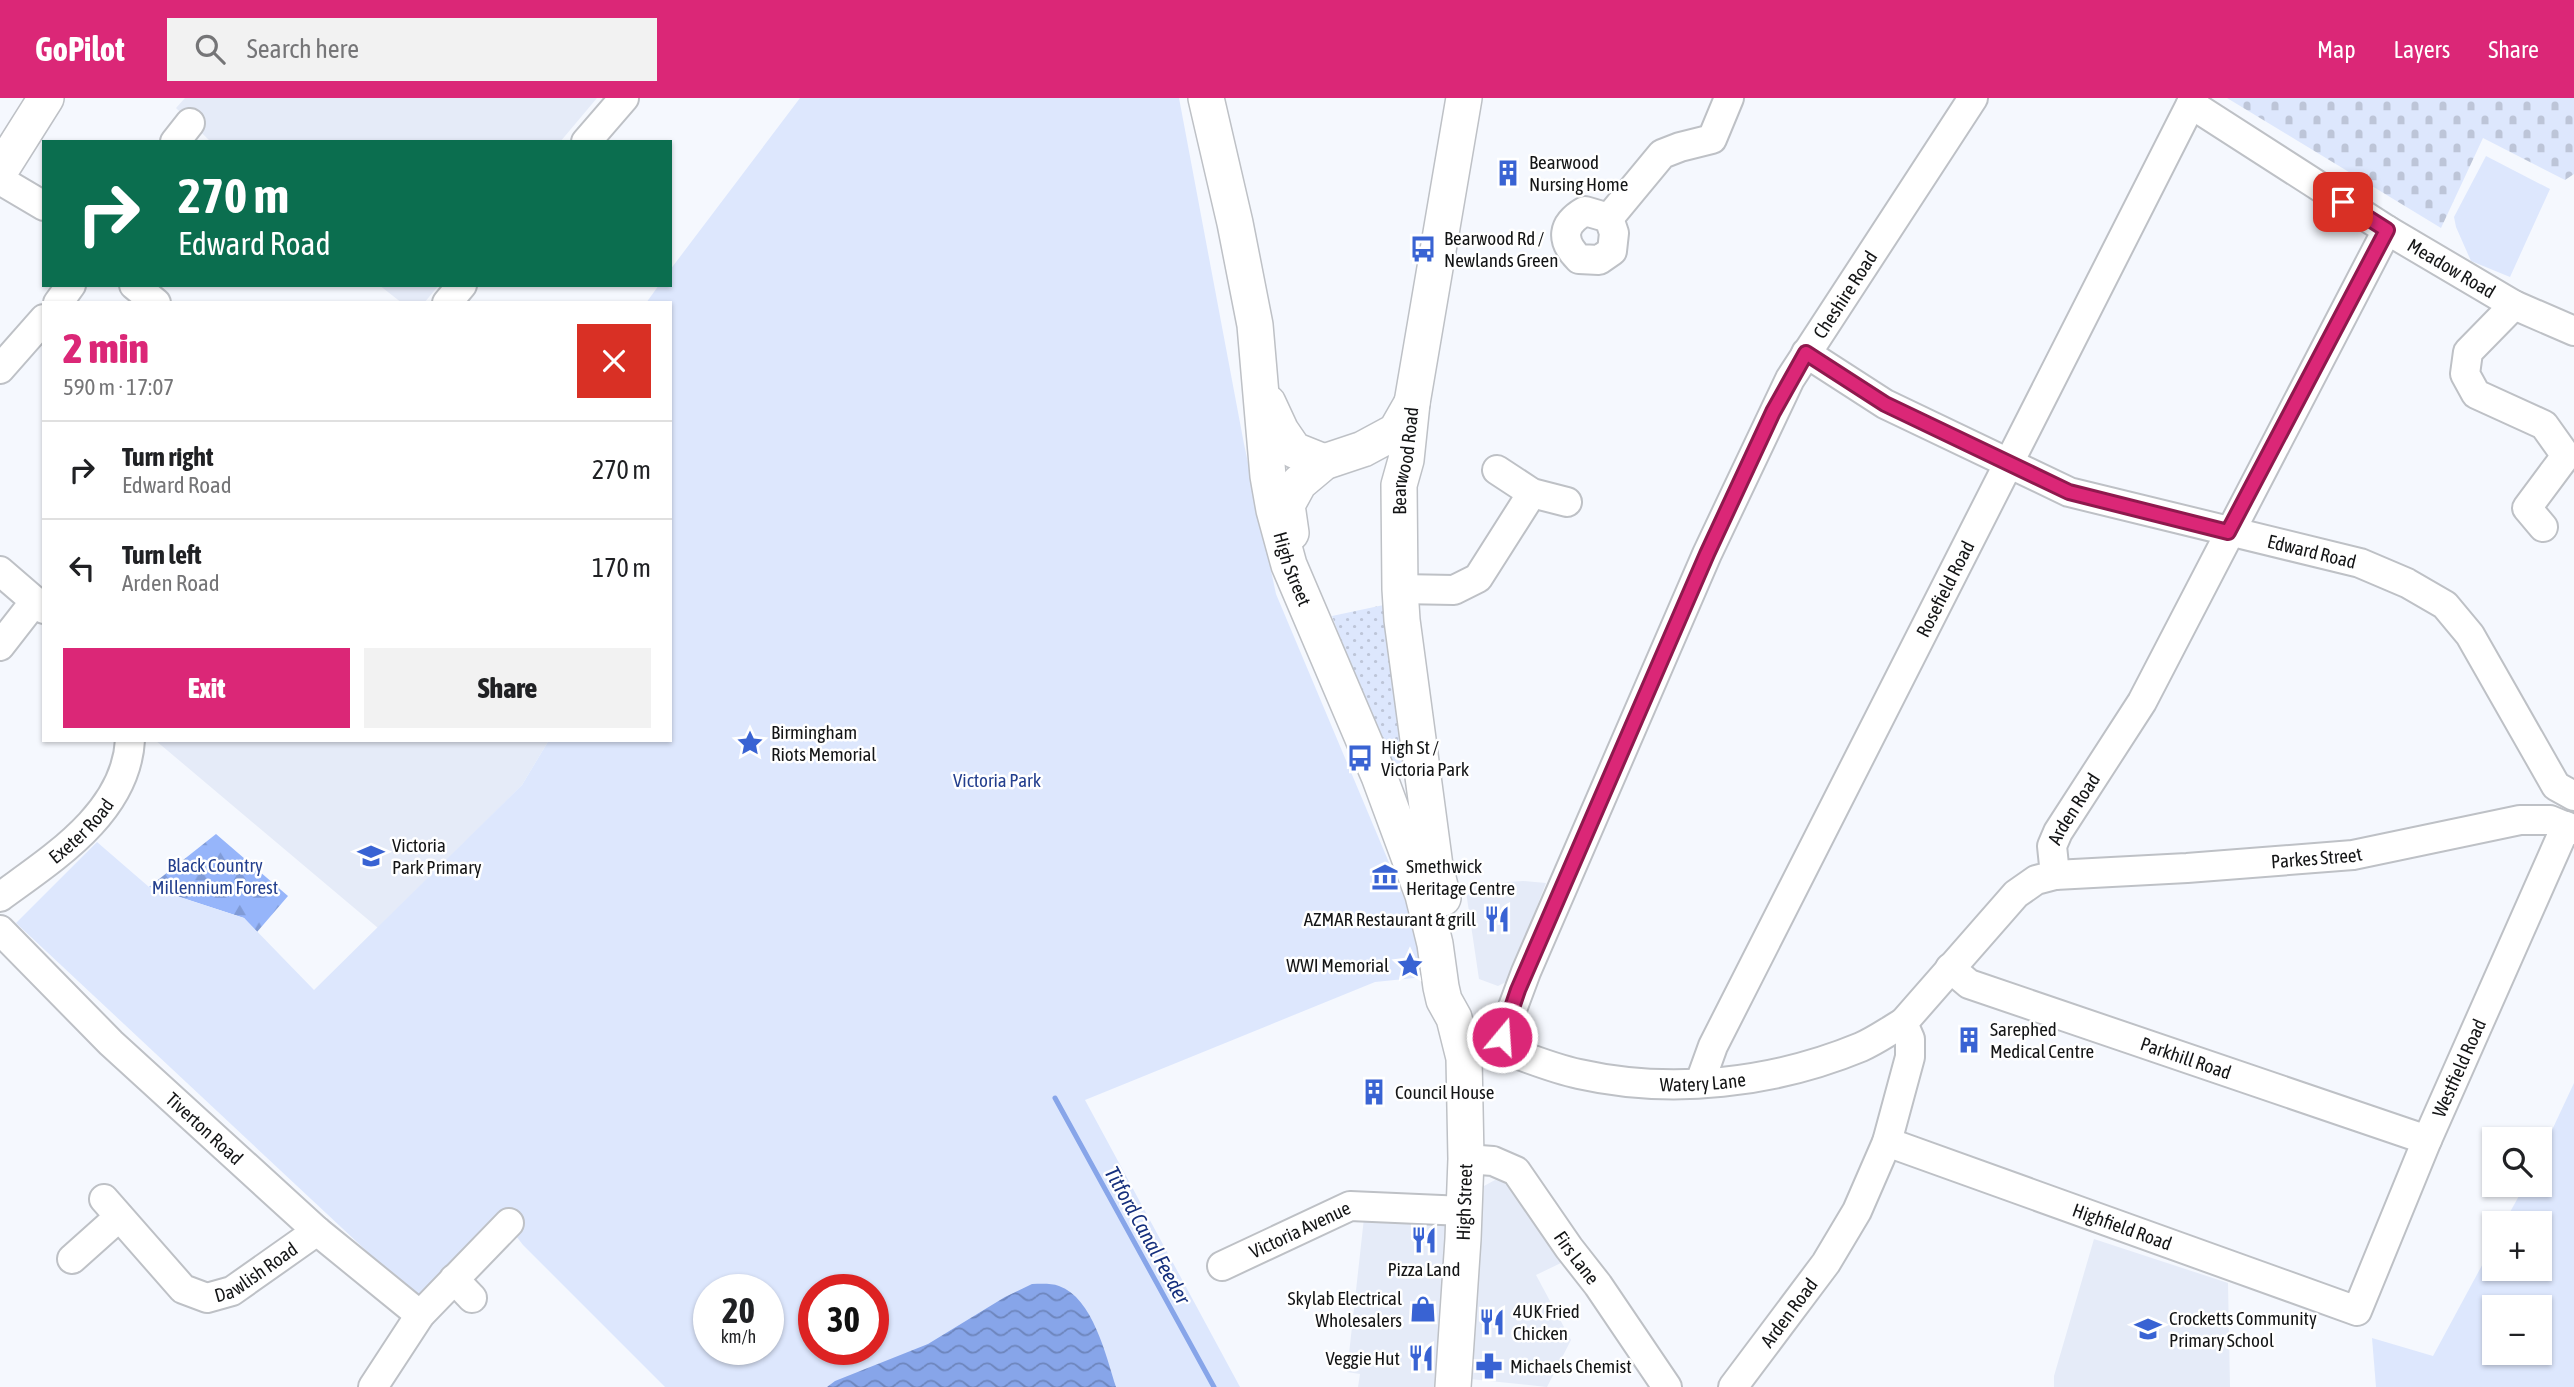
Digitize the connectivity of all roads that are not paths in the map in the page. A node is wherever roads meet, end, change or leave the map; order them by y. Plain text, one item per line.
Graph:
1 (46, 98) edge
2 (624, 98) edge
3 (1206, 98) edge
4 (1464, 98) edge
5 (1728, 98) edge
6 (1973, 98) edge
7 (2193, 101) edge
8 (588, 140) edge
9 (0, 171) edge
10 (0, 180) edge
11 (42, 205) edge
12 (1609, 218) dead end
13 (2387, 230) junction
14 (70, 287) edge
15 (136, 287) edge
16 (460, 287) edge
17 (60, 301) edge
18 (154, 301) edge
19 (449, 301) edge
20 (2514, 305) junction
21 (42, 321) edge
22 (2574, 331) edge
23 (1806, 353) junction
24 (0, 369) edge
25 (1262, 390) junction
26 (1412, 403) junction
27 (1363, 449) junction
28 (1324, 463) junction
29 (2009, 465) junction
30 (1497, 470) dead end
31 (1399, 485) junction
32 (1532, 493) junction
33 (1567, 502) dead end
34 (2543, 527) dead end
35 (2228, 532) junction
36 (0, 571) edge
37 (1400, 589) junction
38 (40, 605) edge
39 (1314, 623) junction
40 (0, 646) edge
41 (130, 742) edge
42 (1421, 753) junction
43 (1379, 776) junction
44 (2572, 793) edge
45 (2566, 827) edge
46 (1417, 832) junction
47 (2055, 875) junction
48 (0, 897) edge
49 (0, 930) edge
50 (1950, 968) junction
51 (1903, 1023) junction
52 (1498, 1047) junction
53 (1464, 1058) junction
54 (1700, 1082) junction
55 (2427, 1140) junction
56 (1887, 1142) junction
57 (1466, 1158) junction
58 (1464, 1212) junction
59 (509, 1223) dead end
60 (317, 1231) junction
61 (72, 1259) dead end
62 (1222, 1266) dead end
63 (2357, 1311) joint
64 (420, 1315) junction
65 (373, 1387) edge
66 (1453, 1387) edge
67 (1667, 1387) edge
68 (1732, 1387) edge

1 - 9 main road
2 - 8 street
3 - 25 main road, High Street
4 - 26 main road, Bearwood Road
5 - 12 street
6 - 23 street, Cheshire Road
7 - 13 street, Meadow Road
7 - 29 street, Rosefield Road
10 - 11 street
13 - 20 street, Meadow Road
13 - 35 street, Arden Road
14 - 17 street
15 - 18 street
16 - 19 street
20 - 22 street, Meadow Road
20 - 34 street
21 - 24 street
23 - 29 street, Edward Road
23 - 52 street, Cheshire Road
25 - 28 main road
25 - 39 main road, High Street
26 - 27 main road
26 - 31 main road, Bearwood Road
27 - 28 main road
27 - 31 main road
28 - 39 main road
29 - 35 street, Edward Road
29 - 54 street, Rosefield Road
30 - 32 street
31 - 37 main road, Bearwood Road
32 - 33 street
32 - 37 street
35 - 44 street, Edward Road
35 - 47 street, Arden Road
36 - 38 street
37 - 42 main road, Bearwood Road
38 - 40 street
39 - 43 main road, High Street
41 - 48 street, Exeter Road
42 - 43 main road
42 - 46 main road, Bearwood Road
43 - 46 main road, High Street
44 - 45 street
45 - 47 street, Parkes Street
45 - 55 street, Westfield Road
46 - 53 main road, High Street
47 - 50 street, Arden Road
49 - 60 street, Tiverton Road
50 - 51 street, Arden Road
50 - 55 street, Parkhill Road
51 - 54 street, Watery Lane
51 - 56 street, Arden Road
52 - 53 street
52 - 54 street, Watery Lane
53 - 57 main road, High Street
55 - 63 street, Westfield Road
56 - 63 street, Highfield Road
56 - 68 street, Arden Road
57 - 58 main road, High Street
57 - 67 street, Firs Lane
58 - 62 street, Victoria Avenue
58 - 66 main road, High Street
59 - 64 street
60 - 61 street, Dawlish Road
60 - 64 street, Tiverton Road
64 - 65 street

